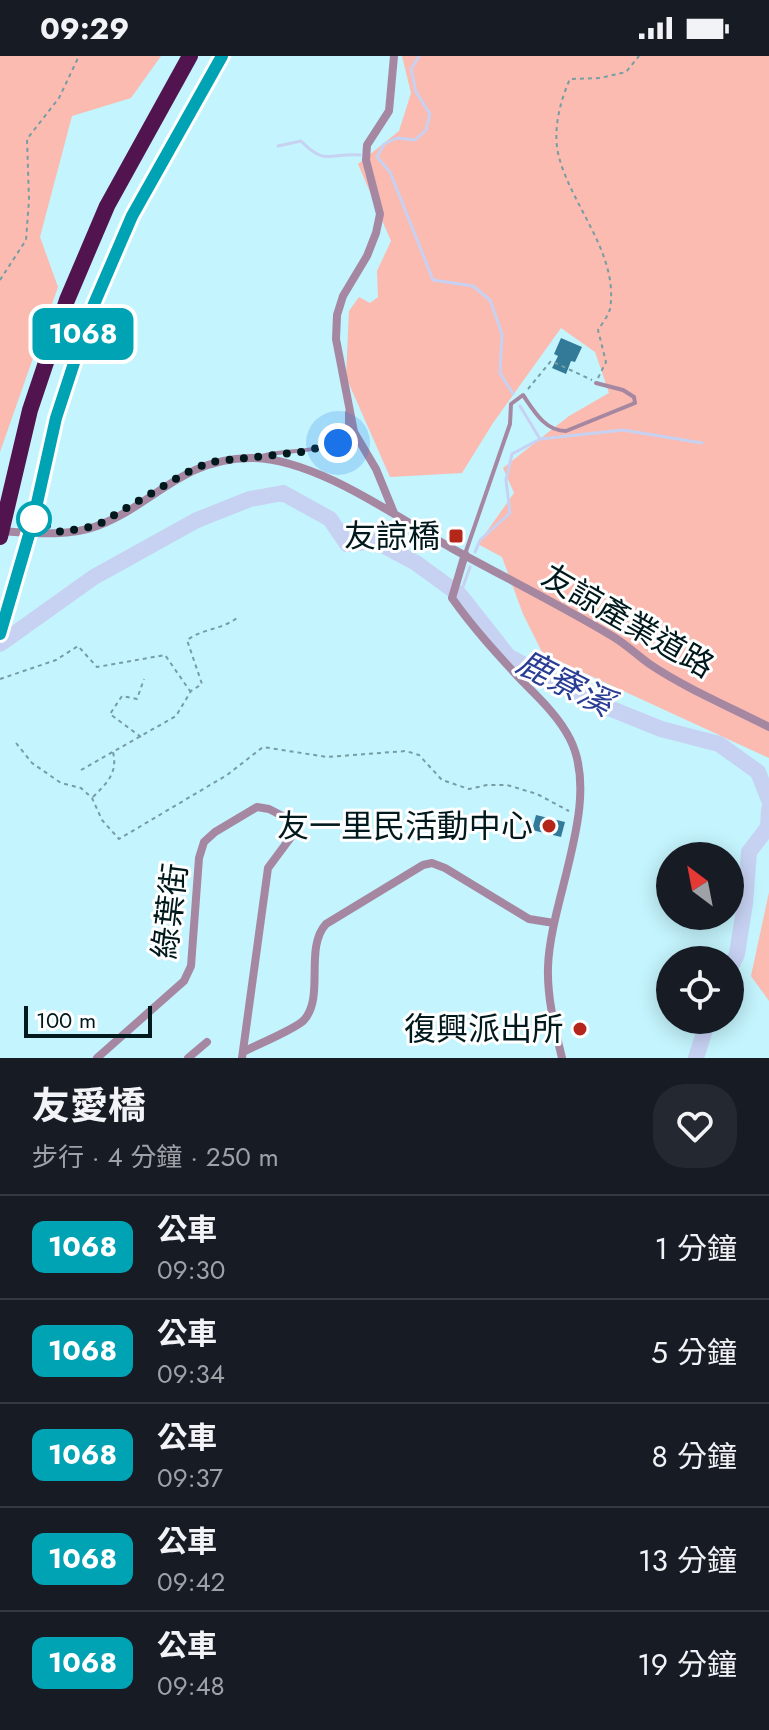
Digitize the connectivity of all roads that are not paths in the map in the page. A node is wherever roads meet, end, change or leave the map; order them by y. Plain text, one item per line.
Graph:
1 (190, 56) edge
2 (222, 56) edge
3 (394, 56) edge
4 (596, 383) road end
5 (346, 386) junction
6 (255, 458) junction
7 (394, 513) junction
8 (0, 534) edge
9 (465, 554) junction
10 (0, 634) edge
11 (769, 727) edge
12 (554, 923) junction
13 (207, 1042) dead end
14 (242, 1055) edge
15 (97, 1058) edge
16 (188, 1058) edge
17 (562, 1058) edge

1 - 8 highway
2 - 10 highway
3 - 5 street
4 - 9 lane
5 - 6 lane
5 - 7 street
6 - 7 street, 友諒產業道路
6 - 8 street, 友諒產業道路
7 - 9 street, 友諒產業道路
9 - 11 street, 友諒產業道路
9 - 12 street
12 - 14 street
12 - 17 street
13 - 16 street
14 - 15 street, 綠葉街

